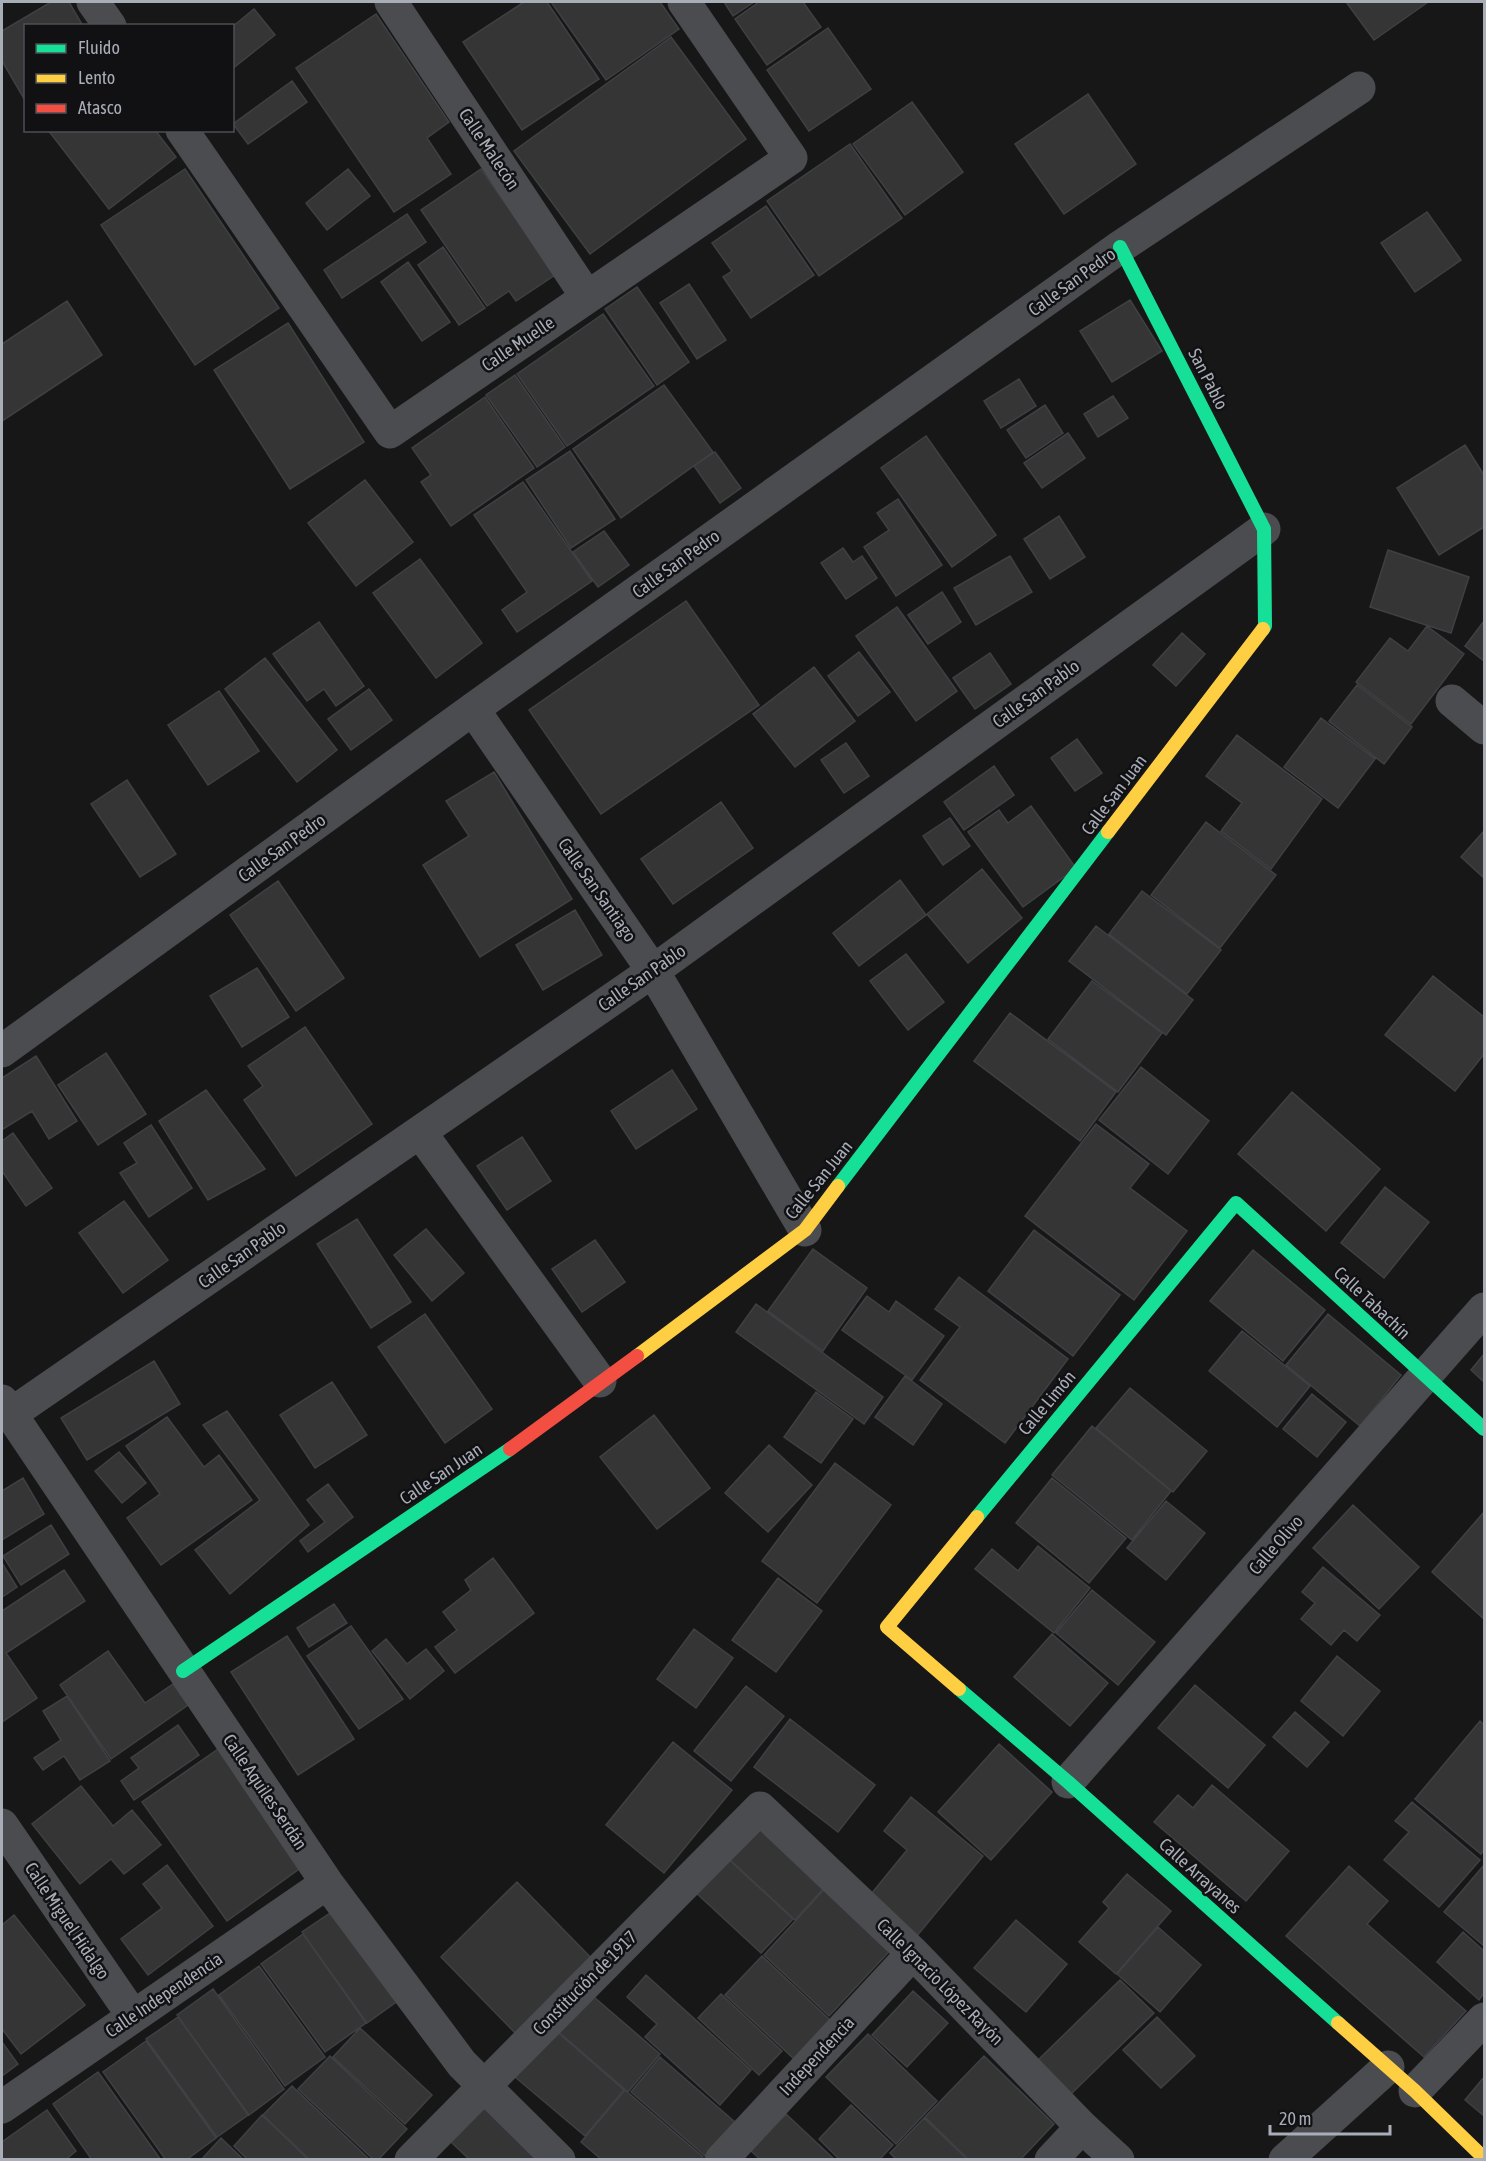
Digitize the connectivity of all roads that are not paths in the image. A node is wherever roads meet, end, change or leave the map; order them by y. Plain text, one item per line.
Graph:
1 (93, 2) edge
2 (391, 2) edge
3 (684, 2) edge
4 (109, 24) edge
5 (1359, 88) dead end
6 (183, 132) edge
7 (1120, 247) junction
8 (587, 297) junction
9 (1264, 529) junction
10 (1452, 701) dead end
11 (473, 709) junction
12 (1485, 728) edge
13 (653, 971) junction
14 (2, 1051) edge
15 (420, 1132) junction
16 (1236, 1203) joint
17 (805, 1230) junction
18 (1485, 1309) edge
19 (1425, 1377) junction
20 (600, 1381) junction
21 (6, 1408) edge
22 (1485, 1429) edge
23 (887, 1627) joint
24 (183, 1671) junction
25 (1068, 1782) junction
26 (760, 1808) joint
27 (2, 1825) edge
28 (327, 1883) junction
29 (913, 1953) junction
30 (133, 2016) junction
31 (1485, 2019) edge
32 (1388, 2067) junction
33 (483, 2085) junction
34 (1415, 2091) junction
35 (2, 2107) edge
36 (1083, 2127) junction
37 (1485, 2158) edge
38 (411, 2160) edge
39 (559, 2160) edge
40 (722, 2160) edge
41 (1051, 2160) edge
42 (1118, 2160) edge
43 (1285, 2160) edge

1 - 4 street
2 - 8 street, Calle Malecón
3 - 8 street, Calle Muelle
5 - 7 street, Calle San Pedro
6 - 8 street, Calle Muelle
7 - 9 street, San Pablo
7 - 11 street, Calle San Pedro
9 - 13 street, Calle San Pablo
9 - 17 street, Calle San Juan
10 - 12 street
11 - 13 street, Calle San Santiago
11 - 14 street, Calle San Pedro
13 - 15 street, Calle San Pablo
13 - 17 street, Calle San Santiago
15 - 20 street
15 - 21 street, Calle San Pablo
16 - 19 street, Calle Tabachín
16 - 23 street, Calle Limón
17 - 20 street, Calle San Juan
18 - 19 street, Calle Olivo
19 - 22 street, Calle Tabachín
19 - 25 street, Calle Olivo
20 - 24 street, Calle San Juan
21 - 24 street, Calle Aquiles Serdán
23 - 25 street, Calle Arrayanes
24 - 28 street, Calle Aquiles Serdán
25 - 32 street, Calle Arrayanes
26 - 29 street, Calle Ignacio López Rayón
26 - 33 street, Constitución de 1917
27 - 30 street, Calle Miguel Hidalgo
28 - 30 street, Calle Independencia
28 - 33 street, Calle Aquiles Serdán
29 - 36 street, Calle Ignacio López Rayón
29 - 40 street, Independencia
30 - 35 street, Calle Independencia
31 - 34 street
32 - 34 street, Calle Arrayanes
32 - 43 street
33 - 38 street, Constitución de 1917
33 - 39 street, Calle Aquiles Serdán
34 - 37 street, Calle Arrayanes
36 - 41 street
36 - 42 street, Calle Ignacio López Rayón

